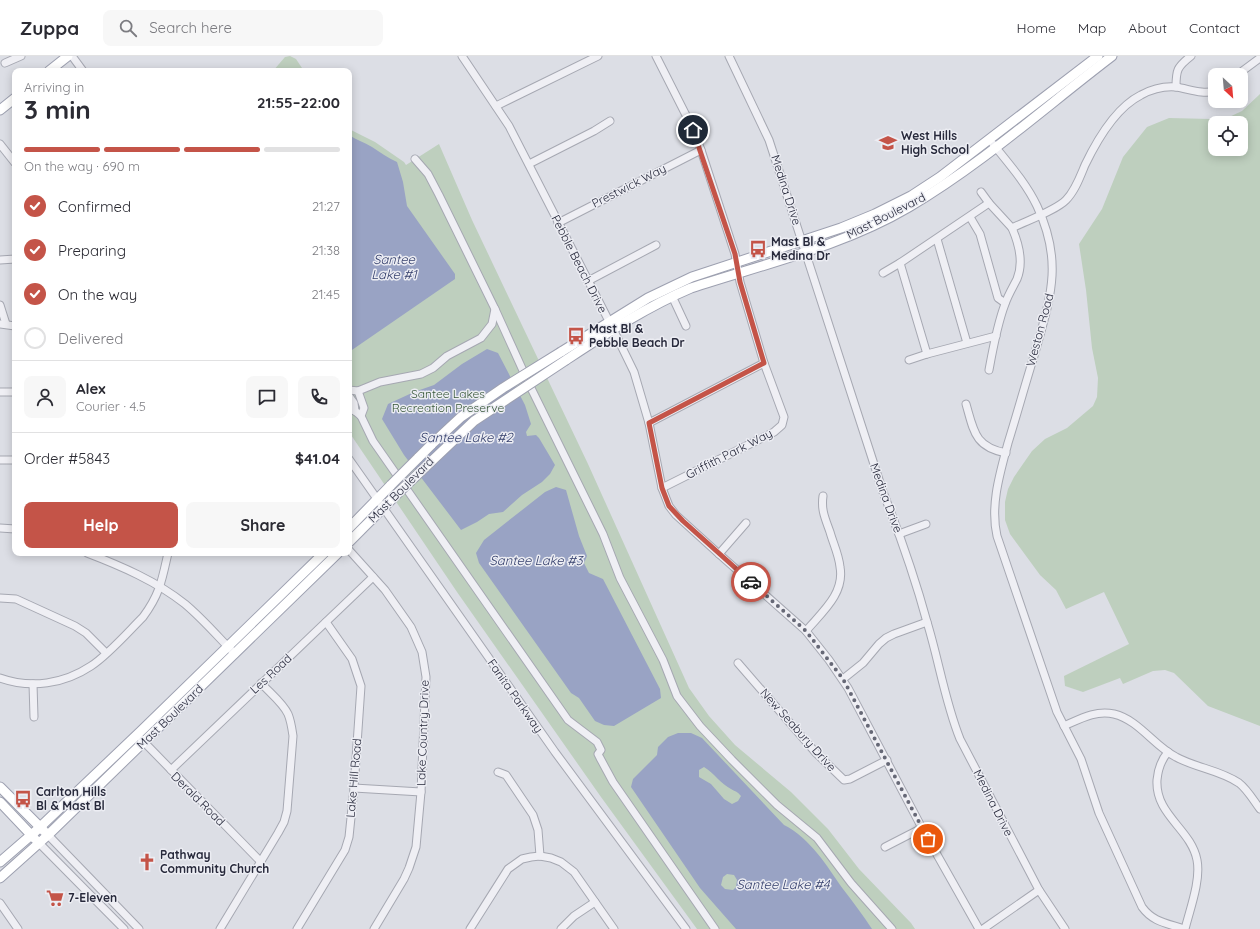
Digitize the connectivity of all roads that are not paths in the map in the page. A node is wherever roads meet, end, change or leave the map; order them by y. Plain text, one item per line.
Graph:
1 (21, 56) edge
2 (68, 56) edge
3 (72, 56) edge
4 (462, 56) edge
5 (598, 56) edge
6 (656, 56) edge
7 (729, 56) edge
8 (1098, 56) edge
9 (1106, 56) edge
10 (1112, 56) edge
11 (1191, 56) edge
12 (1260, 58) edge
13 (6, 63) dead end
14 (53, 68) edge
15 (81, 68) edge
16 (1246, 68) edge
17 (1096, 69) junction
18 (1176, 87) junction
19 (1208, 93) edge
20 (12, 100) edge
21 (496, 106) junction
22 (0, 110) edge
23 (610, 121) dead end
24 (989, 140) junction
25 (0, 144) edge
26 (996, 148) junction
27 (701, 150) junction
28 (12, 159) edge
29 (415, 159) dead end
30 (529, 164) junction
31 (981, 192) dead end
32 (989, 203) junction
33 (1040, 214) junction
34 (970, 217) junction
35 (558, 223) junction
36 (1012, 228) junction
37 (937, 239) junction
38 (802, 241) junction
39 (656, 245) dead end
40 (806, 251) junction
41 (12, 259) edge
42 (0, 260) edge
43 (737, 262) junction
44 (900, 263) junction
45 (738, 272) junction
46 (884, 273) dead end
47 (588, 281) junction
48 (672, 296) junction
49 (1005, 303) junction
50 (0, 305) edge
51 (495, 309) junction
52 (3, 324) edge
53 (611, 325) junction
54 (686, 326) dead end
55 (996, 336) junction
56 (967, 343) junction
57 (927, 354) junction
58 (563, 356) junction
59 (909, 360) dead end
60 (764, 363) junction
61 (989, 370) dead end
62 (352, 390) edge
63 (358, 391) junction
64 (0, 392) edge
65 (12, 392) edge
66 (966, 404) dead end
67 (352, 409) edge
68 (361, 416) junction
69 (649, 423) junction
70 (1006, 453) junction
71 (0, 460) edge
72 (12, 460) edge
73 (352, 463) edge
74 (662, 488) junction
75 (823, 496) dead end
76 (377, 500) junction
77 (384, 508) junction
78 (746, 523) dead end
79 (926, 524) dead end
80 (352, 525) edge
81 (0, 528) edge
82 (12, 529) edge
83 (899, 534) junction
84 (352, 539) edge
85 (352, 553) edge
86 (719, 554) junction
87 (94, 556) edge
88 (167, 556) edge
89 (321, 556) edge
90 (335, 556) edge
91 (373, 577) junction
92 (161, 587) junction
93 (0, 598) edge
94 (326, 622) junction
95 (927, 622) junction
96 (806, 631) junction
97 (228, 647) junction
98 (106, 653) junction
99 (235, 654) junction
100 (738, 663) dead end
101 (0, 678) edge
102 (843, 679) junction
103 (261, 683) junction
104 (33, 684) junction
105 (34, 717) dead end
106 (1064, 726) junction
107 (136, 735) junction
108 (144, 742) junction
109 (1168, 752) junction
110 (887, 760) junction
111 (171, 770) junction
112 (498, 772) dead end
113 (0, 787) edge
114 (354, 788) junction
115 (421, 792) junction
116 (0, 802) edge
117 (1260, 809) edge
118 (40, 827) junction
119 (922, 828) junction
120 (31, 835) junction
121 (48, 835) junction
122 (39, 843) junction
123 (885, 847) dead end
124 (540, 856) junction
125 (0, 862) edge
126 (261, 862) junction
127 (0, 878) edge
128 (1038, 890) junction
129 (595, 902) junction
130 (0, 903) edge
131 (18, 929) edge
132 (124, 929) edge
133 (139, 929) edge
134 (220, 929) edge
135 (297, 929) edge
136 (374, 929) edge
137 (470, 929) edge
138 (561, 929) edge
139 (614, 929) edge
140 (686, 929) edge
141 (715, 929) edge
142 (892, 929) edge
143 (979, 929) edge
144 (983, 929) edge
145 (1065, 929) edge
146 (1184, 929) edge

1 - 13 street
2 - 14 main road
3 - 15 street
4 - 21 street, Pebble Beach Drive
5 - 21 street
6 - 27 street
7 - 38 street, Medina Drive
8 - 24 main road, Mast Boulevard
9 - 17 main road
10 - 17 main road, Mast Boulevard
11 - 18 street
12 - 16 street
17 - 26 main road, Mast Boulevard
18 - 19 street
18 - 33 street
20 - 22 main road
21 - 30 street, Pebble Beach Drive
23 - 30 street
24 - 26 street, Weston Road
24 - 38 main road, Mast Boulevard
25 - 28 street
26 - 33 street, Weston Road
26 - 40 main road, Mast Boulevard
27 - 35 street, Prestwick Way
27 - 43 street
29 - 51 street
30 - 35 street, Pebble Beach Drive
31 - 32 street
32 - 34 street
32 - 36 street
33 - 36 street
33 - 70 street, Weston Road
34 - 37 street
34 - 49 street
35 - 47 street, Pebble Beach Drive
36 - 49 street
37 - 44 street
37 - 56 street
38 - 40 street, Medina Drive
38 - 43 main road, Mast Boulevard
39 - 47 street
40 - 45 main road, Mast Boulevard
40 - 83 street, Medina Drive
41 - 42 street
43 - 45 street
43 - 53 main road, Mast Boulevard
44 - 46 street
44 - 57 street
45 - 48 main road, Mast Boulevard
45 - 60 street
47 - 53 street, Pebble Beach Drive
48 - 53 main road, Mast Boulevard
48 - 54 street
49 - 55 street
50 - 52 street
51 - 63 street
51 - 142 street
53 - 58 main road, Mast Boulevard
53 - 69 street, Pebble Beach Drive
55 - 56 street
55 - 61 street
56 - 57 street
57 - 59 street
58 - 76 main road, Mast Boulevard, bridge
58 - 77 main road, Mast Boulevard, bridge
60 - 69 street
60 - 74 street, Griffith Park Way
62 - 63 street
63 - 68 street
64 - 65 street
66 - 70 street
67 - 68 street
68 - 141 street
69 - 74 street, Pebble Beach Drive
70 - 106 street, Weston Road
71 - 72 street
73 - 76 street, Fanita Parkway
74 - 86 street, Pebble Beach Drive
75 - 96 street
76 - 77 street, Fanita Parkway
76 - 80 main road, Mast Boulevard
77 - 84 main road, Mast Boulevard
77 - 140 street, Fanita Parkway
78 - 86 street
79 - 83 street
81 - 82 street
83 - 95 street, Medina Drive
85 - 91 street, Lake Country Drive
86 - 96 street, Pebble Beach Drive
87 - 92 street
88 - 92 street
89 - 97 main road, Mast Boulevard
90 - 99 main road, Mast Boulevard
91 - 94 street, Les Road
91 - 115 street, Lake Country Drive
92 - 97 street
92 - 98 street
93 - 98 street
94 - 103 street, Les Road
94 - 114 street, Lake Hill Road
95 - 102 street
95 - 128 street, Medina Drive
96 - 102 street, Pebble Beach Drive
97 - 99 street
97 - 107 main road, Mast Boulevard
98 - 104 street
99 - 108 main road, Mast Boulevard
100 - 110 street, New Seabury Drive
101 - 104 street
102 - 110 street, Pebble Beach Drive
103 - 111 street, Les Road
103 - 126 street
104 - 105 street
106 - 109 street
106 - 146 street, Weston Road
107 - 108 street, Derald Road
107 - 118 main road, Mast Boulevard
108 - 111 street, Derald Road
108 - 121 main road, Mast Boulevard
109 - 117 street
109 - 146 street
110 - 119 street, Pebble Beach Drive
111 - 126 street, Derald Road
112 - 124 street
113 - 118 main road
114 - 115 street
114 - 135 street, Lake Hill Road
115 - 136 street, Lake Country Drive
116 - 120 main road
118 - 120 main road, Mast Boulevard
118 - 121 main road
119 - 123 street
119 - 143 street, Pebble Beach Drive
120 - 122 main road
120 - 125 main road, Mast Boulevard
121 - 122 main road, Mast Boulevard
121 - 133 street
122 - 127 main road, Mast Boulevard
122 - 132 street
124 - 129 street
124 - 137 street
126 - 134 street
128 - 144 street
128 - 145 street, Medina Drive
129 - 138 street
129 - 139 street
130 - 131 street

